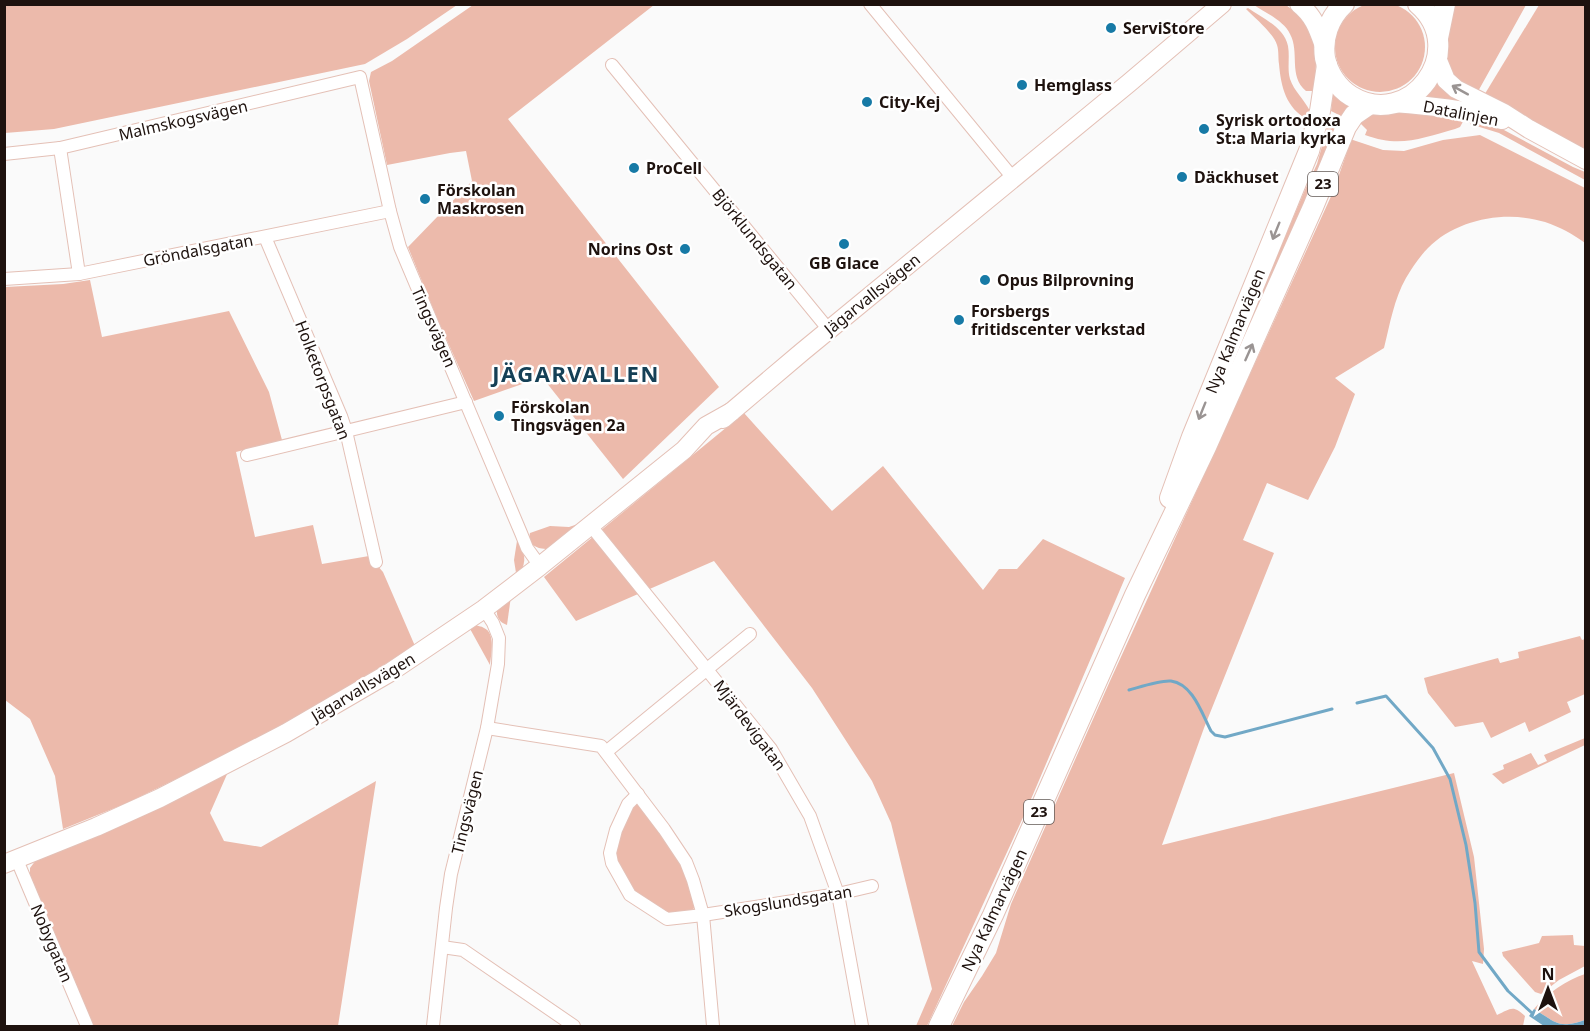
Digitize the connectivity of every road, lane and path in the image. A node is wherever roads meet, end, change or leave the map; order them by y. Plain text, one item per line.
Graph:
1 (870, 4) edge
2 (1222, 4) edge
3 (1299, 4) edge
4 (1344, 4) edge
5 (1418, 4) edge
6 (1445, 4) edge
7 (1437, 49) junction
8 (1325, 56) junction
9 (612, 65) dead end
10 (360, 77) joint
11 (1393, 103) junction
12 (1370, 104) junction
13 (1529, 129) junction
14 (60, 148) junction
15 (4, 154) edge
16 (1586, 160) edge
17 (1013, 177) junction
18 (390, 212) junction
19 (265, 237) junction
20 (79, 274) junction
21 (4, 279) edge
22 (829, 330) junction
23 (466, 402) junction
24 (346, 431) junction
25 (247, 455) dead end
26 (591, 526) junction
27 (376, 562) dead end
28 (540, 566) junction
29 (1135, 595) junction
30 (484, 609) junction
31 (750, 634) dead end
32 (707, 669) junction
33 (487, 728) junction
34 (606, 752) junction
35 (638, 794) junction
36 (11, 862) edge
37 (872, 886) dead end
38 (838, 894) junction
39 (704, 915) junction
40 (442, 947) junction
41 (87, 1026) edge
42 (433, 1026) edge
43 (574, 1026) edge
44 (713, 1026) edge
45 (862, 1026) edge
46 (939, 1026) edge

1 - 17 street
2 - 17 street, Jägarvallsvägen
3 - 8 street
4 - 8 main road, 23
5 - 7 main road
6 - 7 main road
7 - 11 main road
13 -> 7 street, Datalinjen
8 - 12 main road
8 -> 29 main road, Nya Kalmarvägen / 23
9 - 22 street, Björklundsgatan
10 - 14 street, Malmskogsvägen
10 - 18 street, Tingsvägen
11 - 12 main road
11 - 13 street, Datalinjen
29 -> 12 main road, Nya Kalmarvägen / 23
13 - 16 street, Datalinjen
14 - 15 street, Malmskogsvägen
14 - 20 street
17 - 22 street, Jägarvallsvägen
18 - 19 street, Gröndalsgatan
18 - 23 street, Tingsvägen
19 - 20 street, Gröndalsgatan
19 - 24 street, Holketorpsgatan
20 - 21 street, Gröndalsgatan
22 - 26 street, Jägarvallsvägen
23 - 24 street
23 - 28 street, Tingsvägen
24 - 25 street
24 - 27 street, Holketorpsgatan
26 - 28 street, Jägarvallsvägen
26 - 32 street, Mjärdevigatan
28 - 30 street, Jägarvallsvägen
29 - 46 main road, Nya Kalmarvägen / 23
30 - 33 street, Tingsvägen
30 - 36 street, Jägarvallsvägen
31 - 32 street
32 - 34 street
32 - 38 street, Mjärdevigatan
33 - 34 street
33 - 40 street, Tingsvägen
34 - 35 street
35 - 39 street
35 - 39 street, Skogslundsgatan
36 - 41 street, Nobygatan
37 - 38 street, Skogslundsgatan
38 - 39 street, Skogslundsgatan
38 - 45 street, Mjärdevigatan
39 - 44 street
40 - 42 street, Tingsvägen
40 - 43 street

